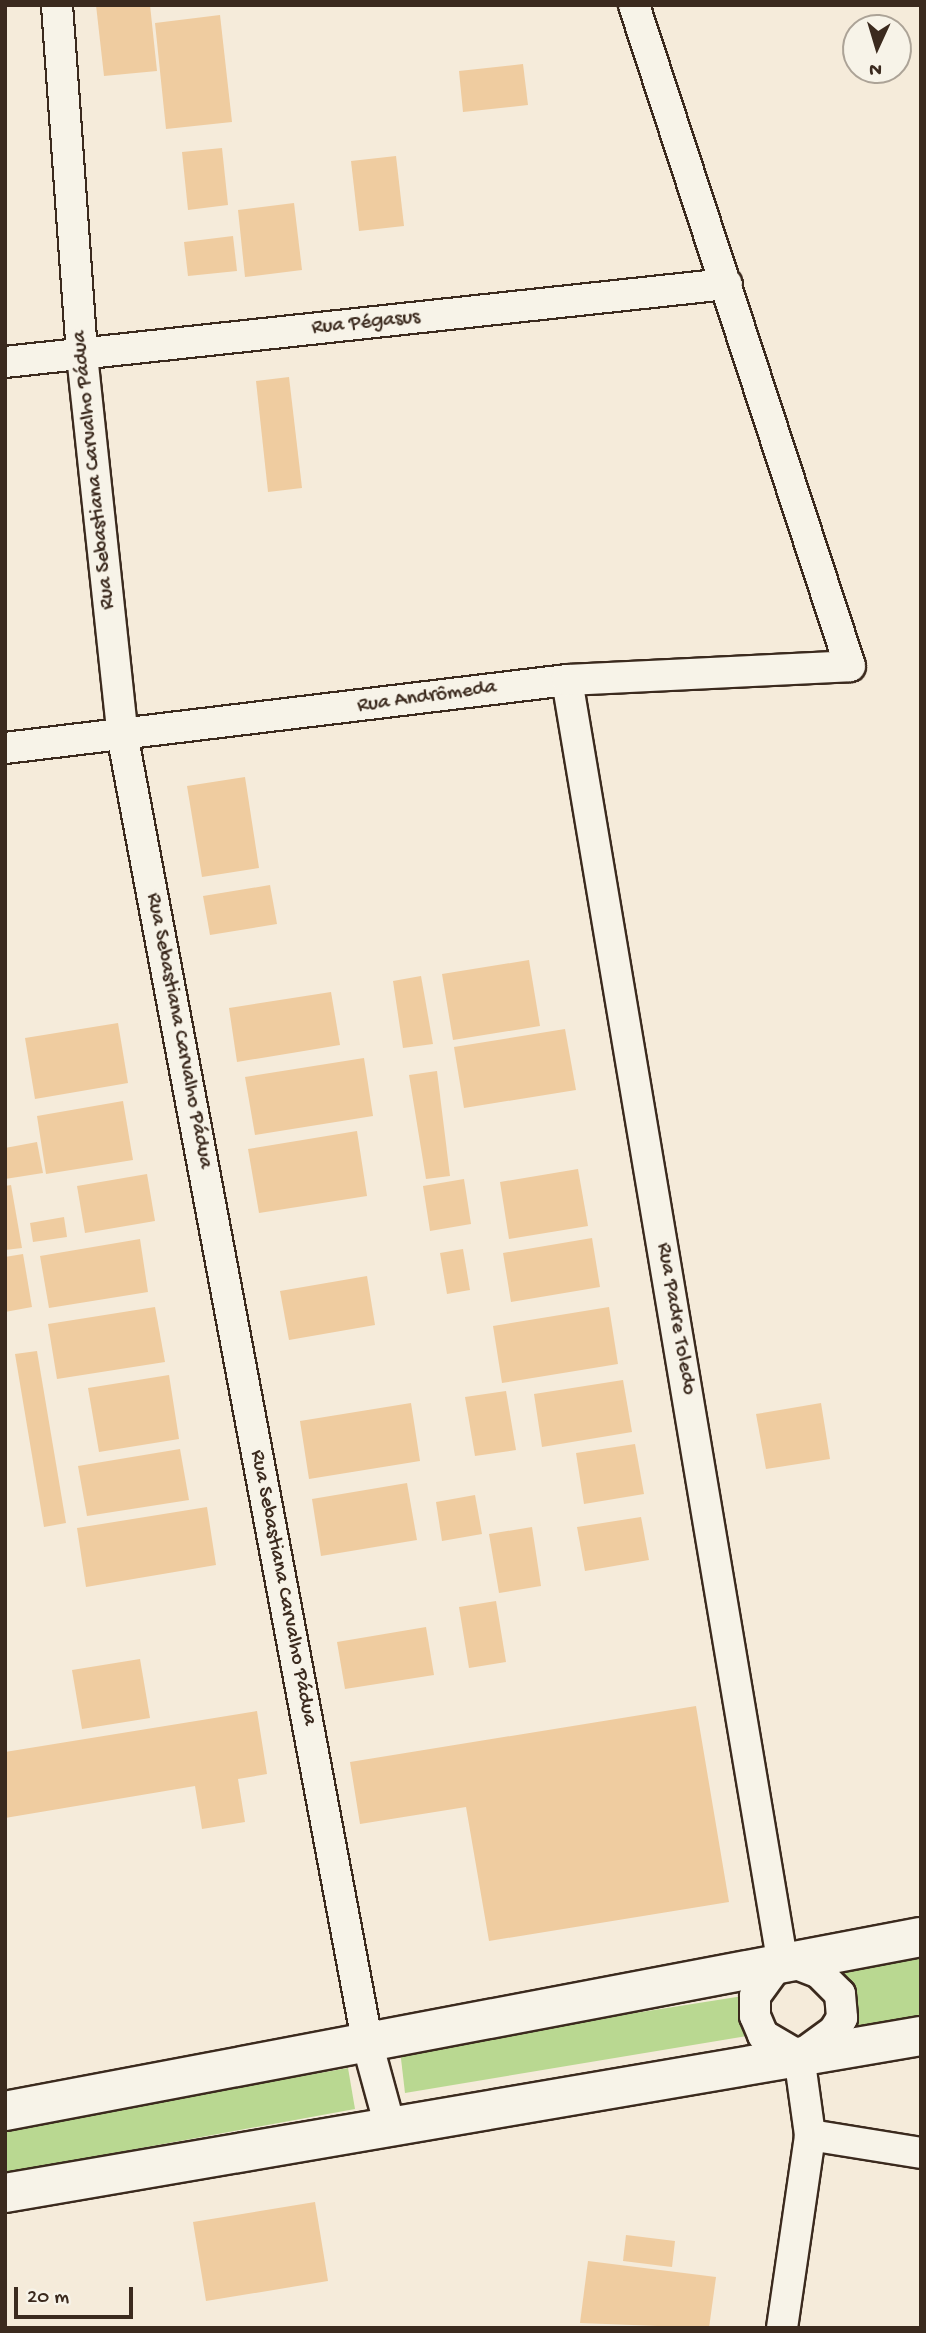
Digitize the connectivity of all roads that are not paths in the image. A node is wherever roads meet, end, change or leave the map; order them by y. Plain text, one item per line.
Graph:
1 (57, 5) edge
2 (634, 5) edge
3 (727, 284) junction
4 (82, 355) junction
5 (5, 362) edge
6 (567, 680) junction
7 (123, 739) junction
8 (5, 748) edge
9 (921, 1937) edge
10 (782, 1959) junction
11 (921, 2036) edge
12 (368, 2046) junction
13 (799, 2056) junction
14 (5, 2111) edge
15 (389, 2123) junction
16 (810, 2135) junction
17 (921, 2153) edge
18 (5, 2193) edge
19 (782, 2328) edge

1 - 4 street, Rua Sebastiana Carvalho Pádua
2 - 3 street
3 - 4 street, Rua Pégasus
3 - 6 street, Rua Andrômeda
4 - 5 street, Rua Pégasus
4 - 7 street, Rua Sebastiana Carvalho Pádua
6 - 7 street, Rua Andrômeda
6 - 10 street, Rua Padre Toledo
7 - 8 street, Rua Andrômeda
7 - 12 street, Rua Sebastiana Carvalho Pádua
9 - 10 main road
10 - 12 main road
10 - 13 street
10 - 13 street
11 - 13 main road
12 - 14 main road
12 - 15 street, Rua Sebastiana Carvalho Pádua
13 - 15 main road
13 - 16 street
15 - 18 main road
16 - 17 street
16 - 19 street

